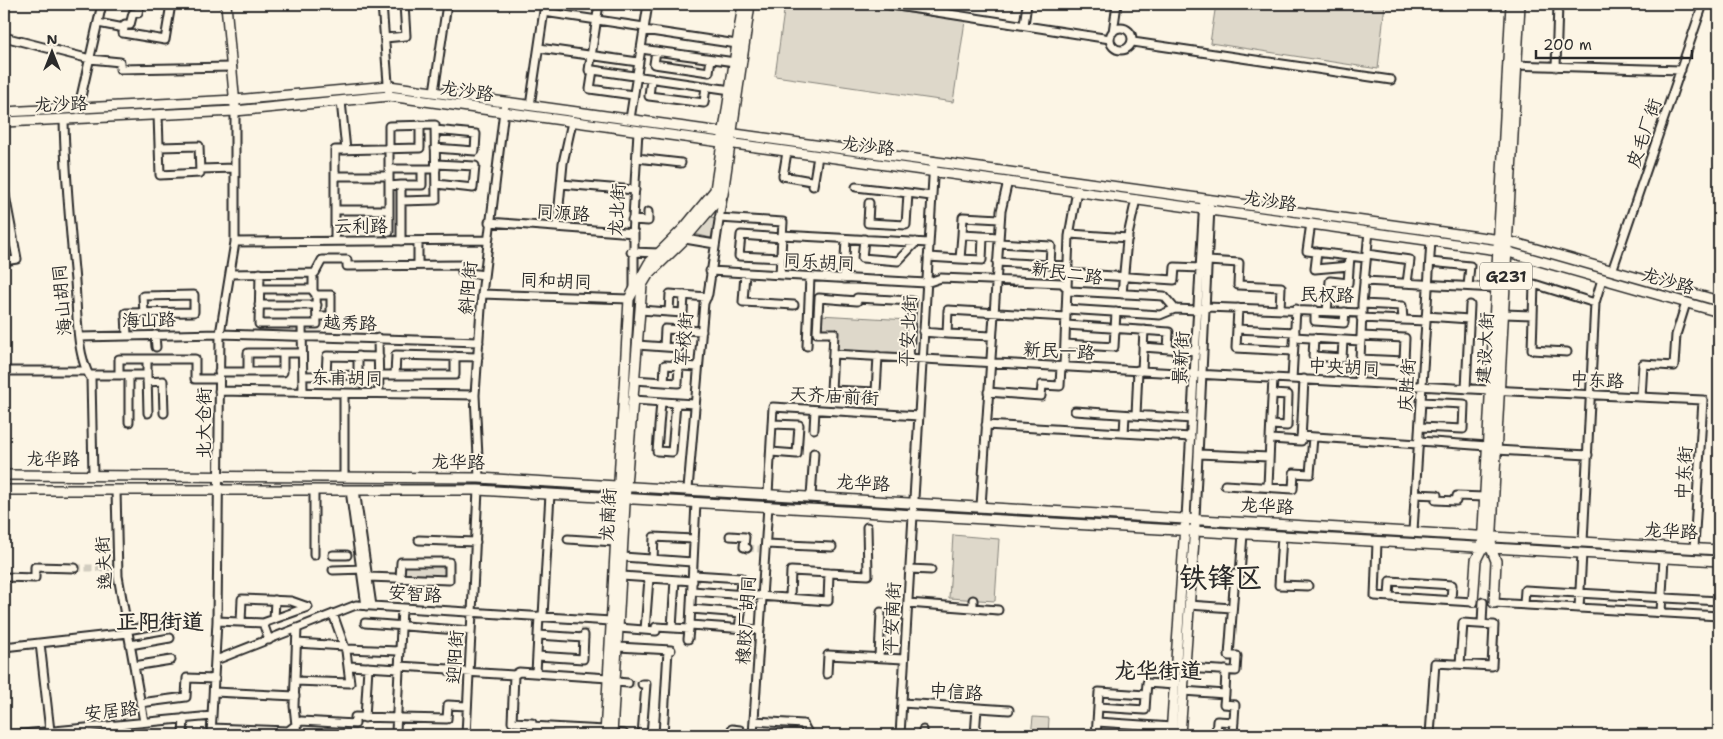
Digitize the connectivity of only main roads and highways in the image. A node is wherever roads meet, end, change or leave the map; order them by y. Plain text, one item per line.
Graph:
1 (226, 4) edge
2 (743, 4) edge
3 (750, 4) edge
4 (1511, 4) edge
5 (1520, 4) edge
6 (1512, 65) junction
7 (235, 100) junction
8 (236, 111) junction
9 (4, 112) edge
10 (4, 122) edge
11 (727, 139) junction
12 (1207, 204) junction
13 (1503, 241) junction
14 (1502, 251) junction
15 (631, 293) joint
16 (641, 297) joint
17 (1719, 302) edge
18 (1719, 312) edge
19 (1495, 391) junction
20 (4, 475) edge
21 (622, 486) junction
22 (4, 490) edge
23 (621, 498) junction
24 (1190, 518) junction
25 (1190, 531) junction
26 (1487, 536) junction
27 (1486, 548) junction
28 (1719, 550) edge
29 (1719, 561) edge
30 (1473, 602) road end
31 (1494, 603) road end
32 (612, 680) junction
33 (1171, 731) edge
34 (609, 733) edge
35 (1180, 735) edge

1 - 7 main road
2 - 11 main road, 军校街
3 - 11 main road, 军校街
4 - 6 main road, 建设大街 / G231
5 - 6 main road, 建设大街 / G231
6 - 13 main road, 建设大街 / G231
7 - 8 main road
7 - 9 main road, 龙沙路
7 - 11 main road, 龙沙路
8 - 10 main road, 龙沙路
8 - 11 main road, 龙沙路
11 - 12 main road, 龙沙路
11 - 12 main road, 龙沙路
11 - 15 main road, 军校街
11 - 16 main road, 军校街
12 - 13 main road, 龙沙路
12 - 14 main road, 龙沙路
13 - 14 main road, 建设大街 / G231
13 - 17 main road, 龙沙路
14 - 18 main road, 龙沙路
14 - 19 main road, 建设大街 / G231
14 - 19 main road, 建设大街 / G231
15 - 21 main road, 龙南街
16 - 21 main road, 龙南街
19 - 26 main road, 建设大街 / G231
19 - 26 main road, 建设大街 / G231
20 - 21 main road, 龙华路
21 - 23 main road, 龙南街
21 - 24 main road, 龙华路
22 - 23 main road, 龙华路
23 - 25 main road, 龙华路
23 - 32 main road, 龙南街
23 - 32 main road, 龙南街
24 - 25 main road
24 - 26 main road, 龙华路
25 - 27 main road, 龙华路
25 - 33 main road
25 - 35 main road
26 - 27 main road, 建设大街 / G231
26 - 28 main road, 龙华路
27 - 29 main road, 龙华路
27 - 30 main road, 建设大街
27 - 31 main road, 建设大街
32 - 34 main road, 龙南街

